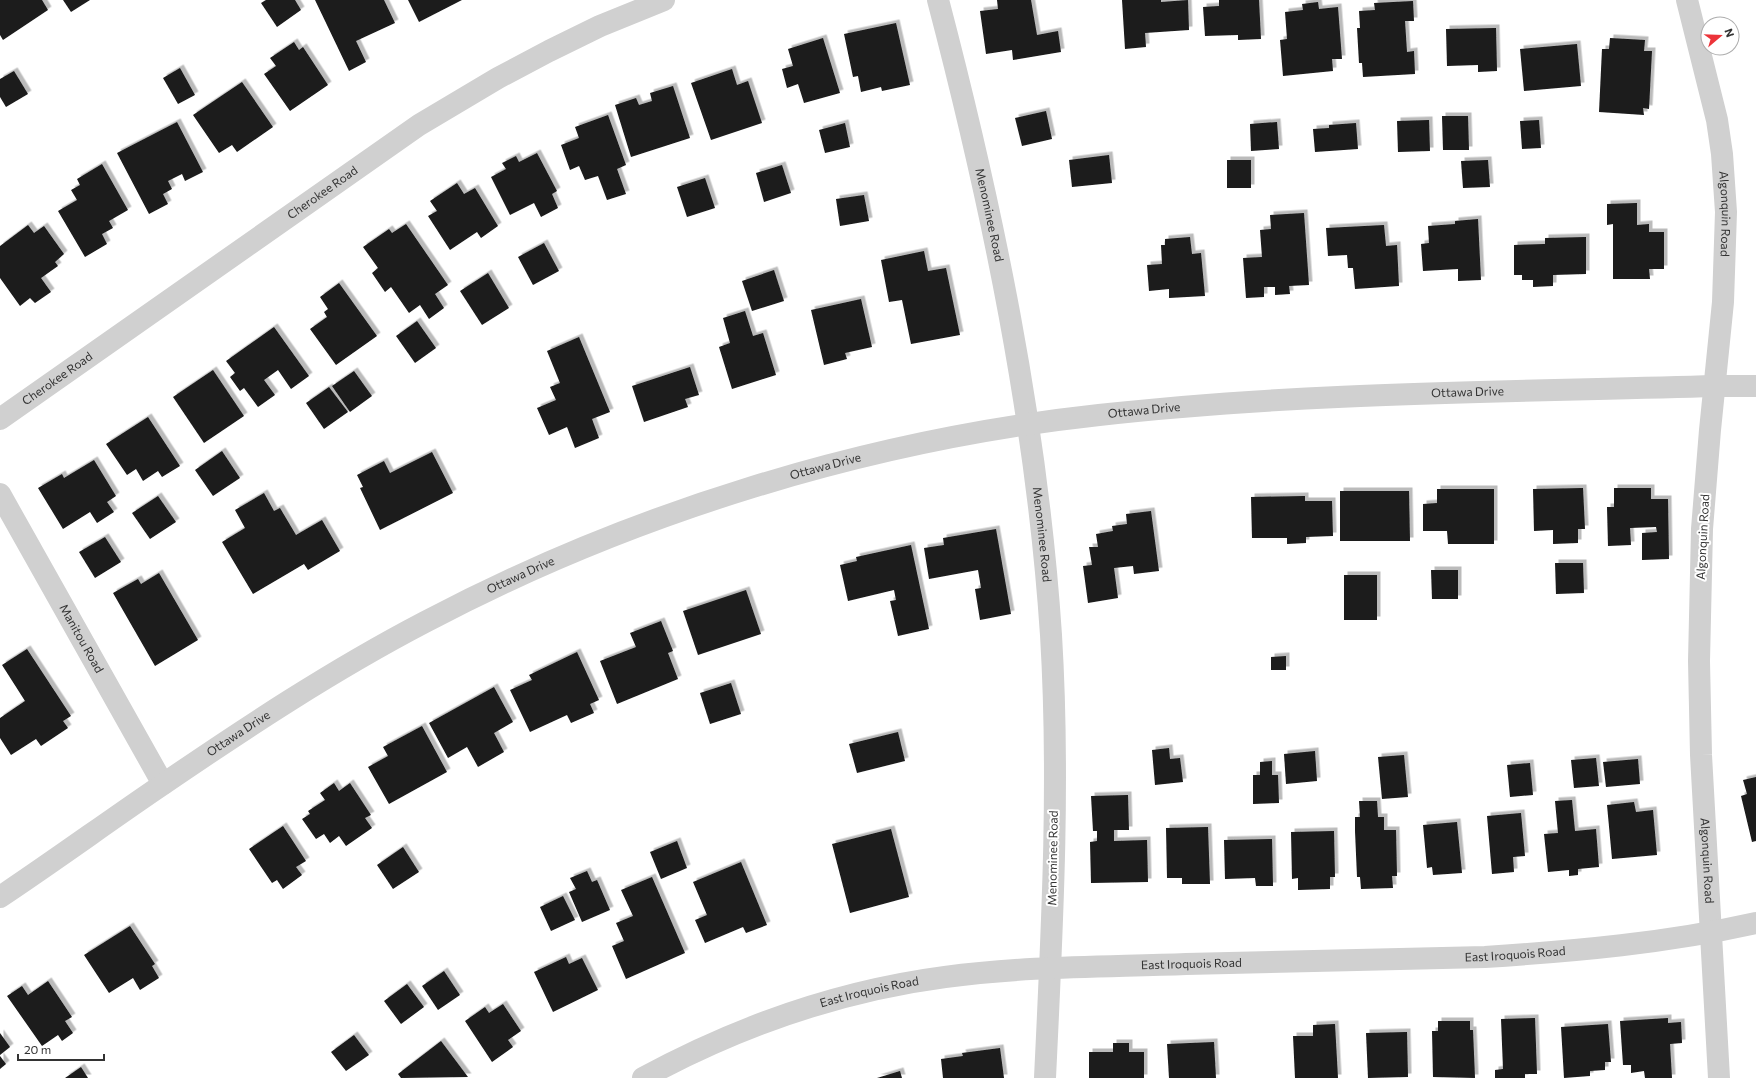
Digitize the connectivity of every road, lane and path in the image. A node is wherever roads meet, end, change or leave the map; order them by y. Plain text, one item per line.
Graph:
1 (664, 0) edge
2 (938, 0) edge
3 (1687, 0) edge
4 (1715, 386) junction
5 (1756, 386) edge
6 (0, 419) edge
7 (1027, 425) junction
8 (0, 494) edge
9 (163, 784) junction
10 (0, 896) edge
11 (1756, 923) edge
12 (1712, 933) junction
13 (1050, 968) junction
14 (643, 1078) edge
15 (1044, 1078) edge
16 (1719, 1078) edge

1 - 6 street, Cherokee Road
2 - 7 street, Menominee Road
3 - 4 street, Algonquin Road
4 - 5 street, Ottawa Drive
4 - 7 street, Ottawa Drive
4 - 12 street, Algonquin Road
7 - 9 street, Ottawa Drive
7 - 13 street, Menominee Road
8 - 9 street, Manitou Road
9 - 10 street, Ottawa Drive
11 - 12 street, East Iroquois Road
12 - 13 street, East Iroquois Road
12 - 16 street, Algonquin Road
13 - 14 street, East Iroquois Road
13 - 15 street, Menominee Road

